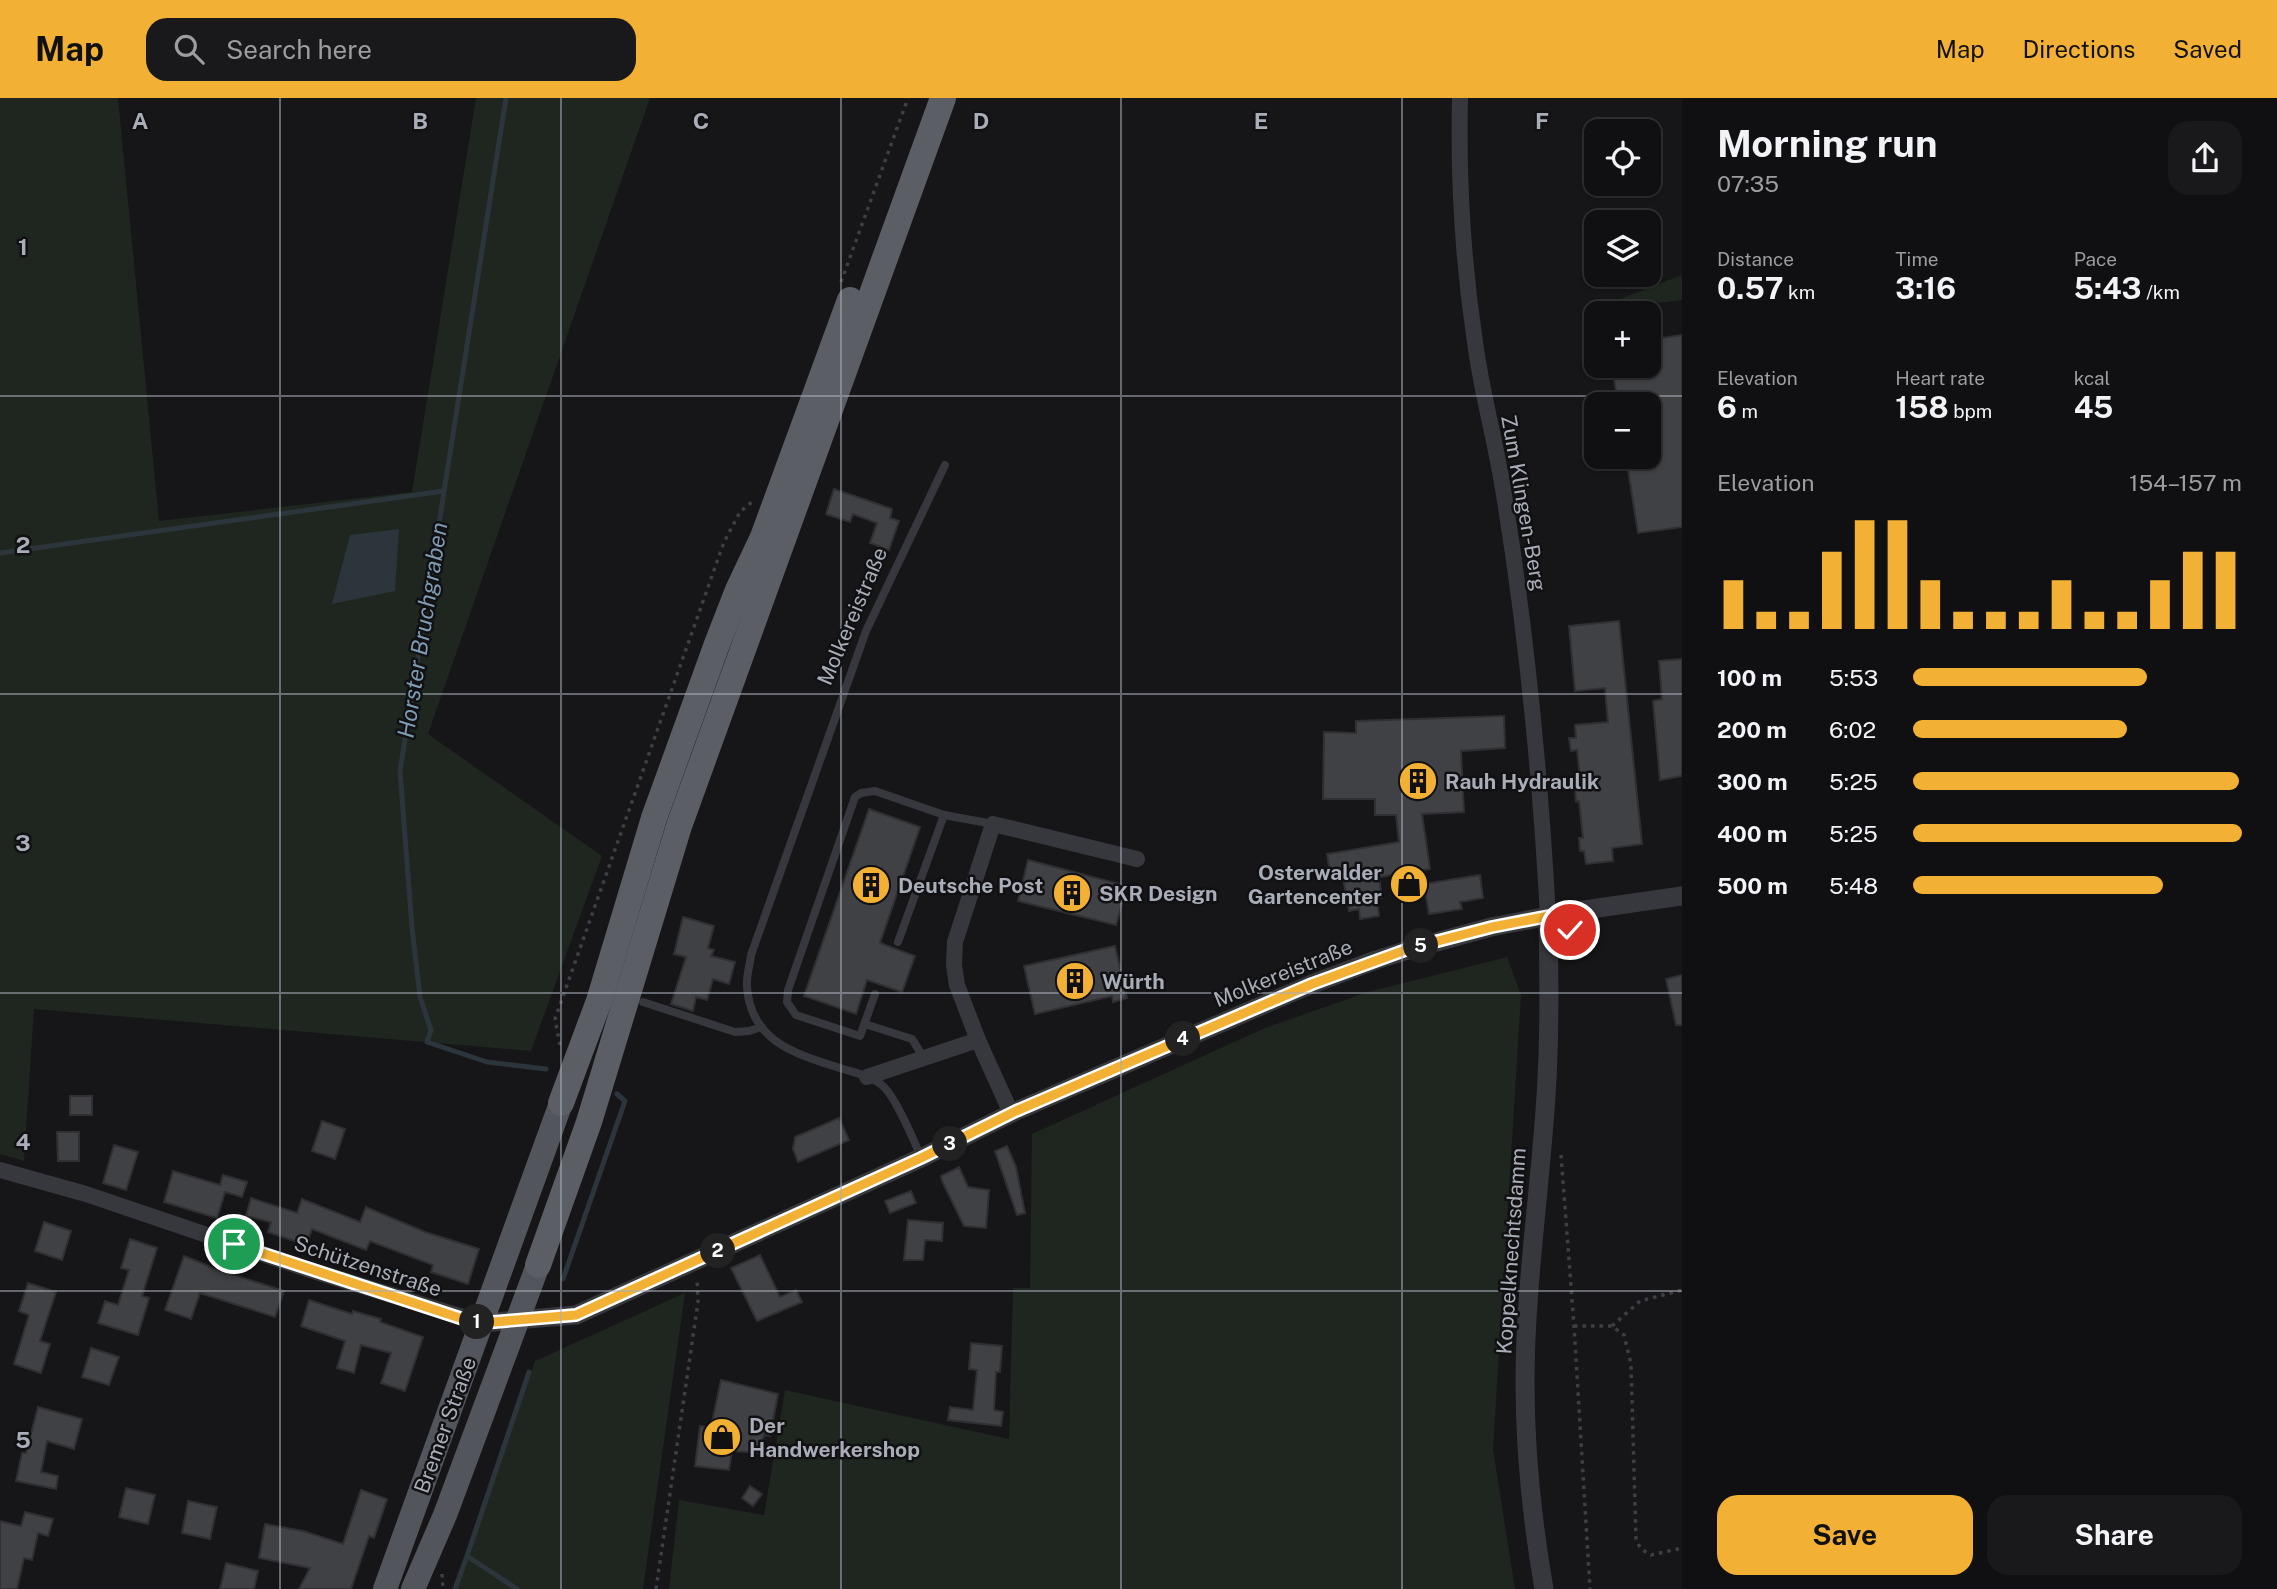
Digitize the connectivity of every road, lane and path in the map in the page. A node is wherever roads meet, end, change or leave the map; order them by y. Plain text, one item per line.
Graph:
1 (925, 98) edge
2 (943, 98) edge
3 (1460, 98) edge
4 (945, 465) dead end
5 (944, 815) junction
6 (993, 824) junction
7 (1137, 859) dead end
8 (1682, 896) edge
9 (1548, 916) junction
10 (898, 942) dead end
11 (875, 994) dead end
12 (643, 1002) dead end
13 (865, 1024) junction
14 (762, 1027) junction
15 (978, 1040) junction
16 (924, 1058) junction
17 (867, 1077) junction
18 (561, 1103) joint
19 (1011, 1114) junction
20 (1560, 1147) dead end
21 (921, 1158) junction
22 (0, 1170) edge
23 (691, 1264) junction
24 (538, 1265) joint
25 (1682, 1290) edge
26 (518, 1321) junction
27 (482, 1323) junction
28 (1574, 1326) junction
29 (1612, 1326) junction
30 (1682, 1548) edge
31 (384, 1589) edge
32 (412, 1589) edge
33 (656, 1589) edge
34 (1544, 1589) edge
35 (1590, 1589) edge

1 - 18 highway
2 - 24 highway, Bremer Straße
3 - 9 street, Zum Klingen-Berg
4 - 14 lane, Molkereistraße
5 - 6 lane
5 - 10 lane
5 - 13 lane
6 - 7 street
6 - 15 street
8 - 9 street, Molkereistraße
9 - 19 street, Molkereistraße
9 - 34 street, Koppelknechtsdamm
11 - 13 lane
12 - 14 lane
13 - 16 lane
14 - 17 lane, Molkereistraße
15 - 16 street
15 - 19 street
16 - 17 street
17 - 21 lane, Molkereistraße
18 - 27 main road, Bremer Straße
19 - 21 street, Molkereistraße
20 - 28 path
21 - 23 street, Molkereistraße
22 - 27 street, Schützenstraße
23 - 26 street, Molkereistraße
23 - 33 path
24 - 26 main road, Bremer Straße
25 - 29 path
26 - 27 street, Molkereistraße
26 - 32 main road, Bremer Straße
27 - 31 main road, Bremer Straße
28 - 29 path
28 - 35 path
29 - 30 path

